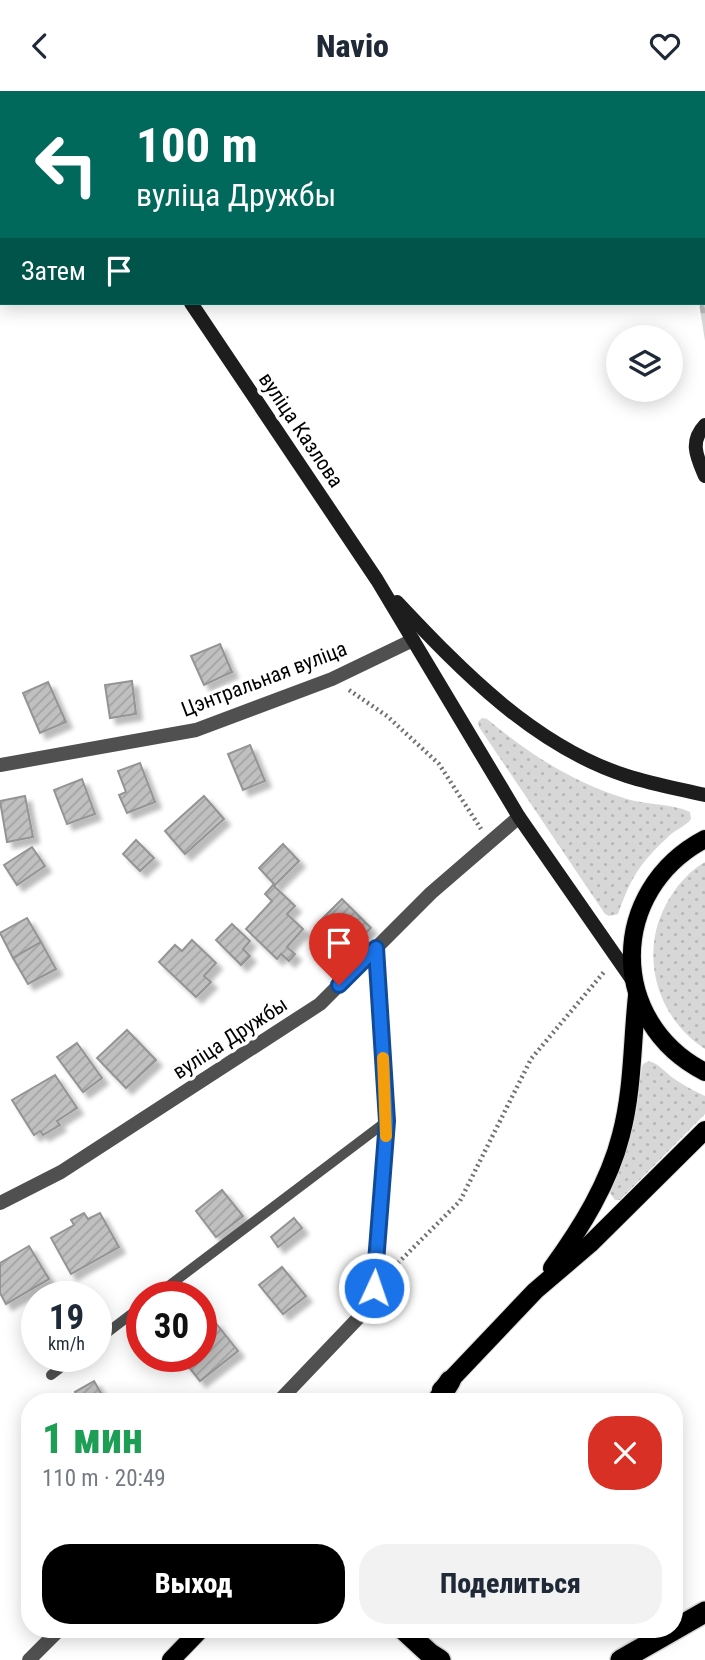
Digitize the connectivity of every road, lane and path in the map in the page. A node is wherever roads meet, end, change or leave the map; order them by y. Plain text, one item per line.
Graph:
1 (192, 305) edge
2 (705, 425) edge
3 (705, 476) edge
4 (377, 580) junction
5 (413, 640) junction
6 (332, 679) junction
7 (0, 765) edge
8 (705, 795) edge
9 (519, 817) junction
10 (705, 839) edge
11 (489, 842) junction
12 (376, 948) junction
13 (616, 957) junction
14 (635, 988) junction
15 (705, 1072) edge
16 (387, 1121) junction
17 (705, 1130) edge
18 (0, 1203) edge
19 (175, 1281) edge
20 (374, 1288) junction
21 (535, 1291) junction
22 (126, 1318) edge
23 (112, 1329) edge
24 (55, 1372) edge
25 (51, 1375) dead end
26 (450, 1381) junction
27 (287, 1393) edge
28 (438, 1393) edge
29 (443, 1393) edge
30 (705, 1612) edge
31 (683, 1625) edge
32 (51, 1638) edge
33 (192, 1638) edge
34 (413, 1638) edge
35 (659, 1638) edge
36 (654, 1641) junction
37 (29, 1660) edge
38 (171, 1660) edge
39 (440, 1660) edge
40 (614, 1660) edge
41 (621, 1660) edge

1 - 4 main road, вуліца Казлова
2 - 3 main road
4 - 5 main road
4 - 8 main road
5 - 6 street, Цэнтральная вуліца
5 - 9 main road
6 - 7 street, Цэнтральная вуліца
6 - 11 path
9 - 11 street, вуліца Дружбы
9 - 13 main road
10 - 14 main road
11 - 12 street, вуліца Дружбы
12 - 16 street
12 - 18 street, вуліца Дружбы
13 - 14 main road
13 - 20 path
14 - 15 main road
14 - 21 main road
16 - 19 lane
16 - 20 street
17 - 21 main road
20 - 27 street
21 - 26 main road
22 - 23 lane
24 - 25 lane
26 - 28 main road
26 - 29 highway
30 - 31 highway
32 - 37 street
33 - 38 main road
34 - 39 highway
35 - 36 highway
36 - 40 highway
36 - 41 highway

